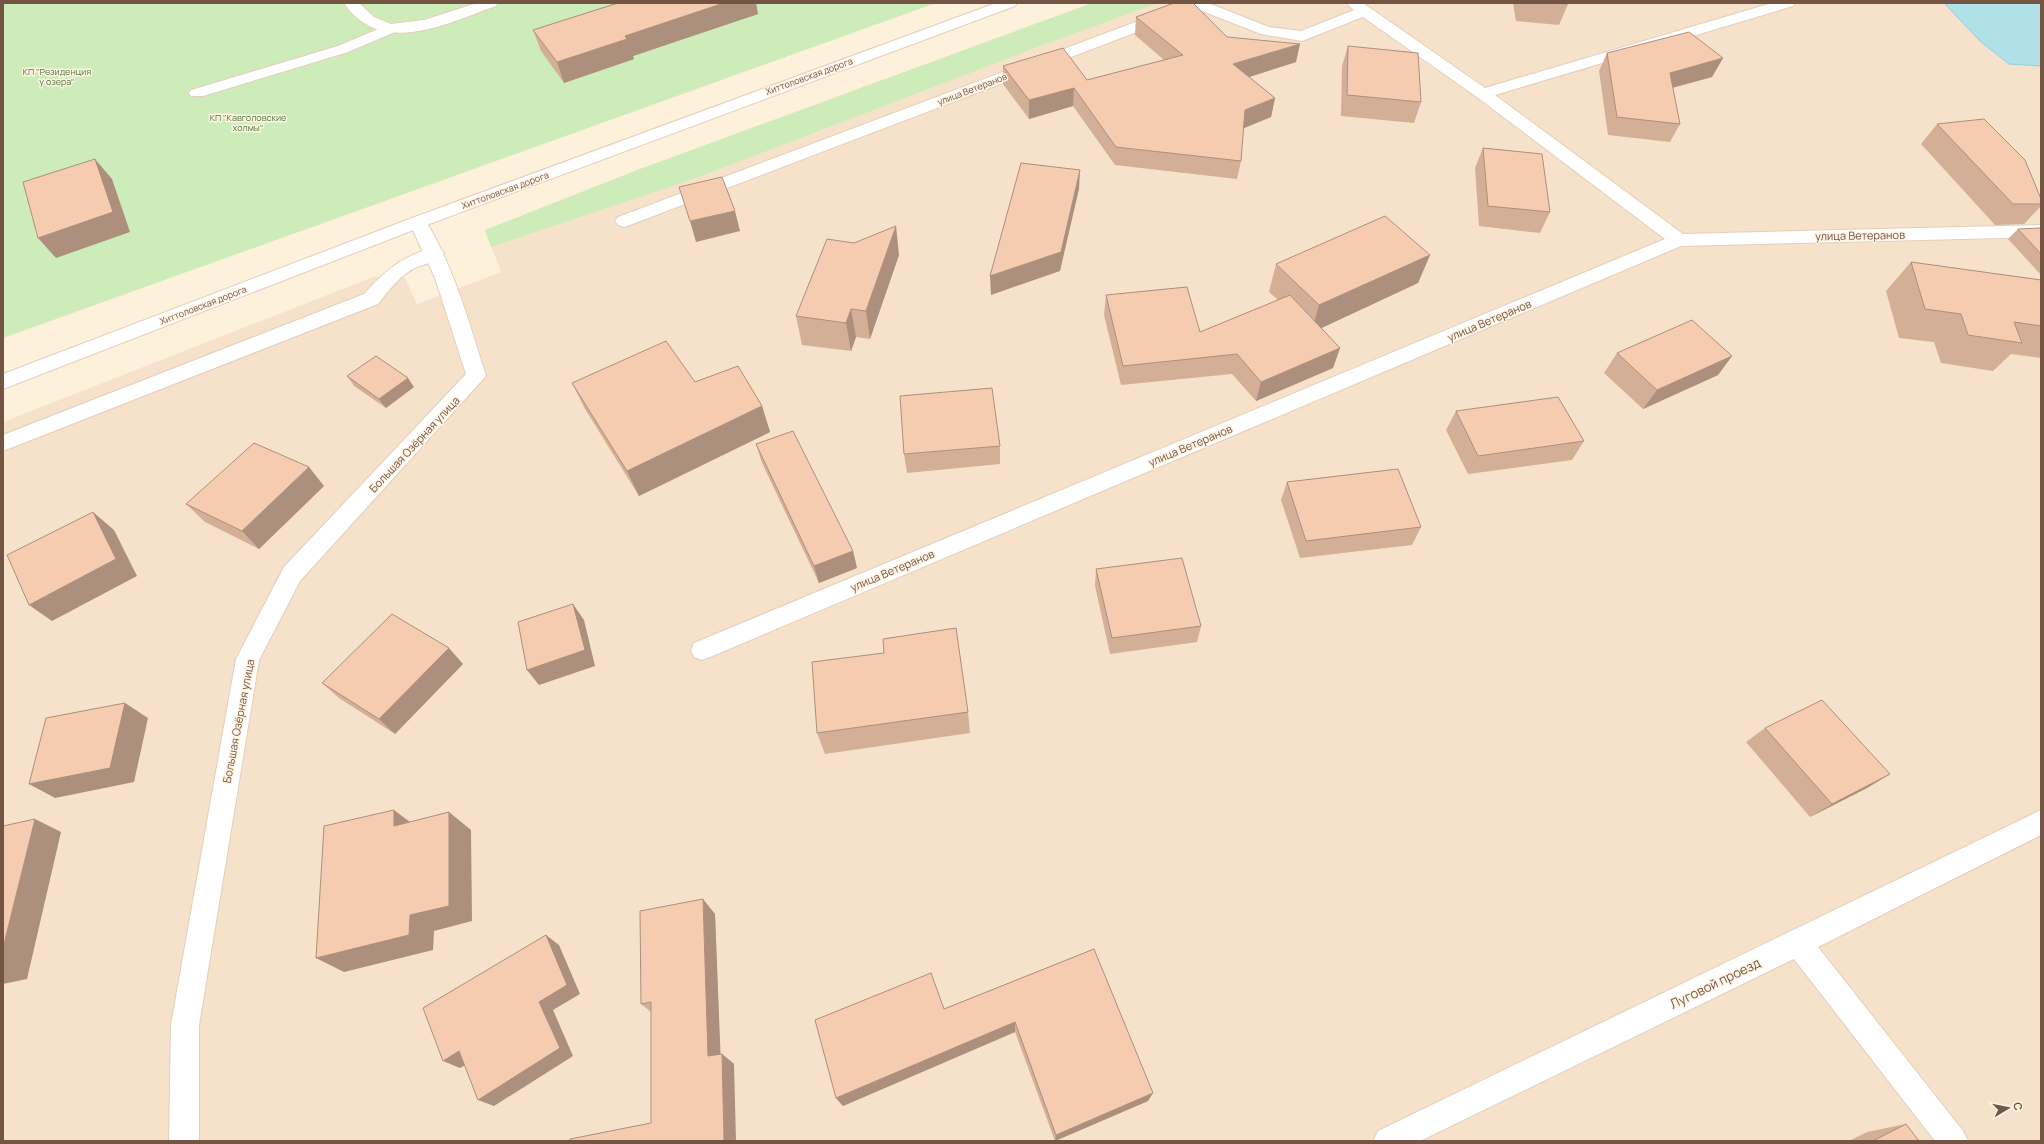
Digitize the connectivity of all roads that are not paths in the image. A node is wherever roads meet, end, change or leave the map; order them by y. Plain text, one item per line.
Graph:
1 (352, 3) edge
2 (492, 3) edge
3 (1010, 3) edge
4 (1788, 3) edge
5 (1359, 7) edge
6 (390, 29) junction
7 (197, 93) dead end
8 (1483, 94) junction
9 (624, 221) dead end
10 (418, 222) junction
11 (2041, 231) edge
12 (1680, 240) junction
13 (435, 253) junction
14 (3, 382) edge
15 (3, 443) edge
16 (702, 650) dead end
17 (2041, 822) edge
18 (1798, 943) junction
19 (184, 1141) edge
20 (1388, 1141) edge
21 (1952, 1141) edge

1 - 6 street
2 - 6 street
3 - 10 street, Хиттоловская дорога
4 - 8 street
5 - 8 street, улица Ветеранов
5 - 9 street, улица Ветеранов
6 - 7 street
8 - 12 street, улица Ветеранов
10 - 13 street, Большая Озёрная улица
10 - 14 street, Хиттоловская дорога
11 - 12 street, улица Ветеранов
12 - 16 street, улица Ветеранов
13 - 15 street
13 - 19 street, Большая Озёрная улица
17 - 18 street, Луговой проезд
18 - 20 street, Луговой проезд
18 - 21 street

